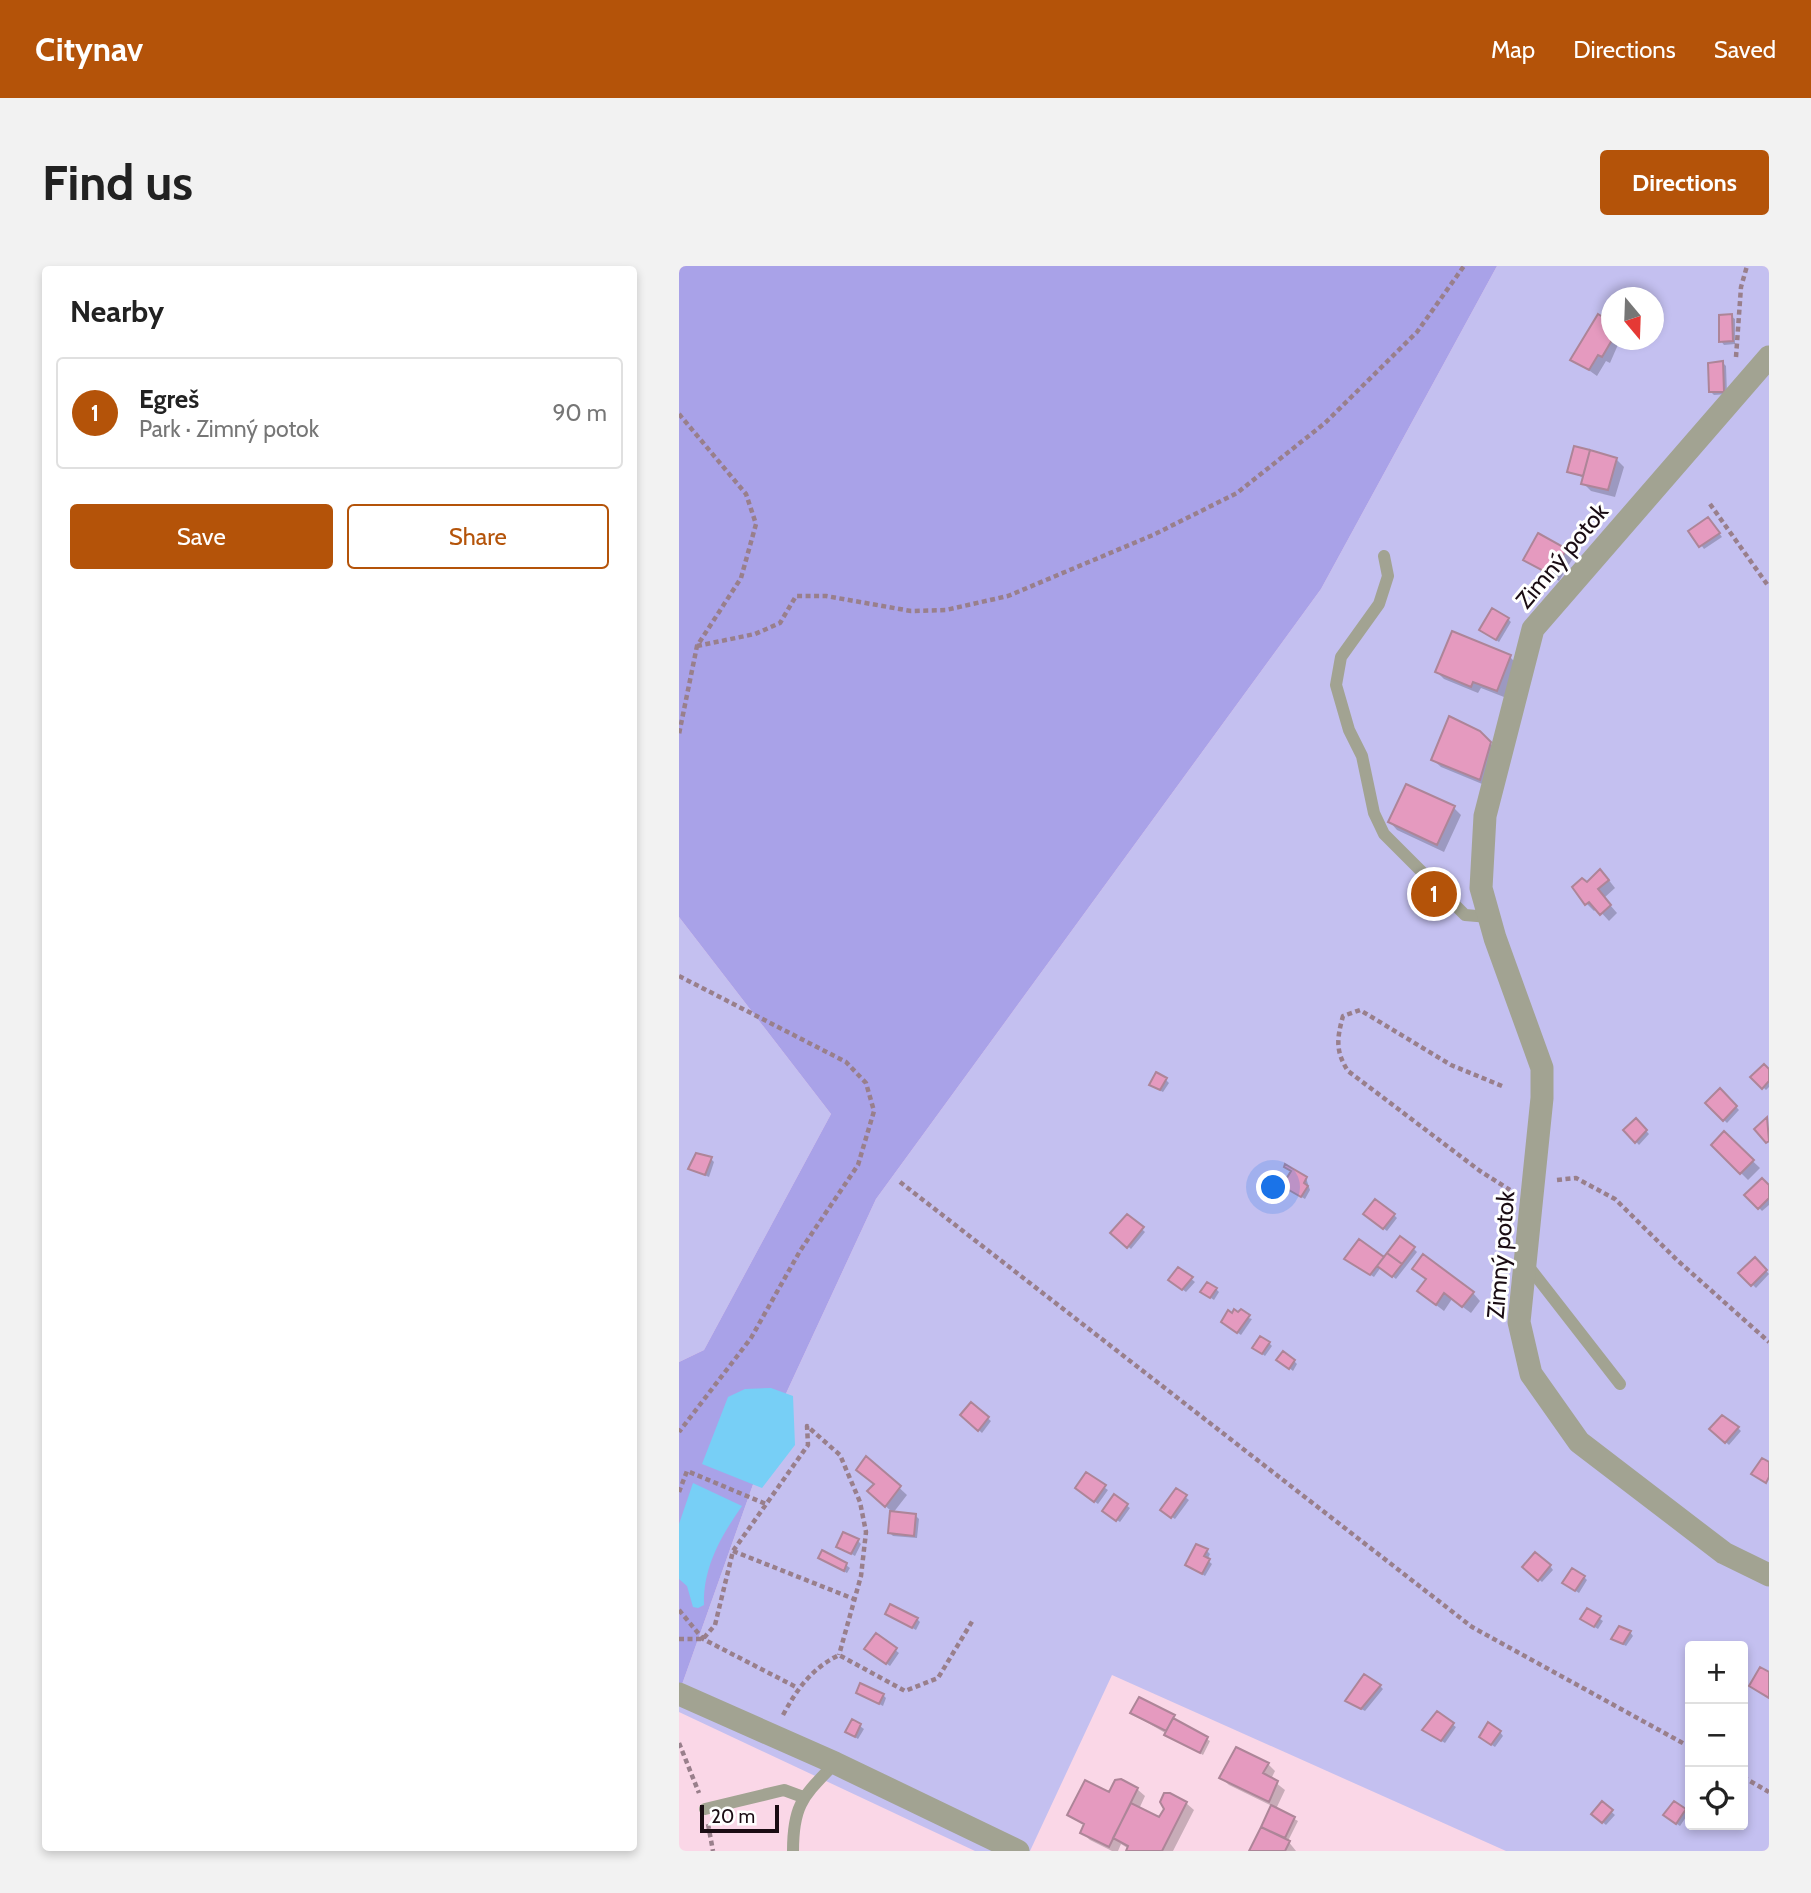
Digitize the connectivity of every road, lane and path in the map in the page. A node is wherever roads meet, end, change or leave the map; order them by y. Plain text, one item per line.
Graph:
1 (1464, 266) edge
2 (1747, 266) edge
3 (1769, 357) edge
4 (1733, 396) junction
5 (679, 414) edge
6 (1710, 504) dead end
7 (1384, 556) dead end
8 (1769, 587) edge
9 (697, 646) junction
10 (679, 734) edge
11 (1489, 917) junction
12 (679, 976) edge
13 (1502, 1086) dead end
14 (900, 1182) dead end
15 (1532, 1199) junction
16 (1525, 1261) junction
17 (1769, 1342) edge
18 (1620, 1384) dead end
19 (679, 1432) edge
20 (679, 1492) edge
21 (766, 1504) junction
22 (733, 1551) junction
23 (1769, 1575) edge
24 (854, 1599) junction
25 (679, 1610) edge
26 (973, 1620) dead end
27 (679, 1639) edge
28 (703, 1639) junction
29 (839, 1654) junction
30 (798, 1688) junction
31 (679, 1694) edge
32 (772, 1734) junction
33 (1685, 1743) edge
34 (835, 1763) junction
35 (1748, 1780) edge
36 (1769, 1791) edge
37 (803, 1797) junction
38 (705, 1809) dead end
39 (793, 1851) edge
40 (1018, 1851) edge

1 - 9 path
2 - 4 path
3 - 4 street, Zimný potok
4 - 11 street, Zimný potok
5 - 9 path
6 - 8 path
7 - 11 lane
9 - 10 path
11 - 15 street, Zimný potok
12 - 19 path
13 - 15 path
14 - 33 path
15 - 16 street, Zimný potok
15 - 17 path
16 - 18 lane
16 - 23 street, Zimný potok
20 - 21 path
21 - 22 path
21 - 24 path
22 - 24 path
22 - 28 path
24 - 29 path
25 - 28 path
26 - 29 path
27 - 28 path
28 - 30 path
29 - 30 path
30 - 32 path
31 - 32 street
32 - 34 street
34 - 37 lane
34 - 40 street
35 - 36 path
37 - 38 lane
37 - 39 lane

